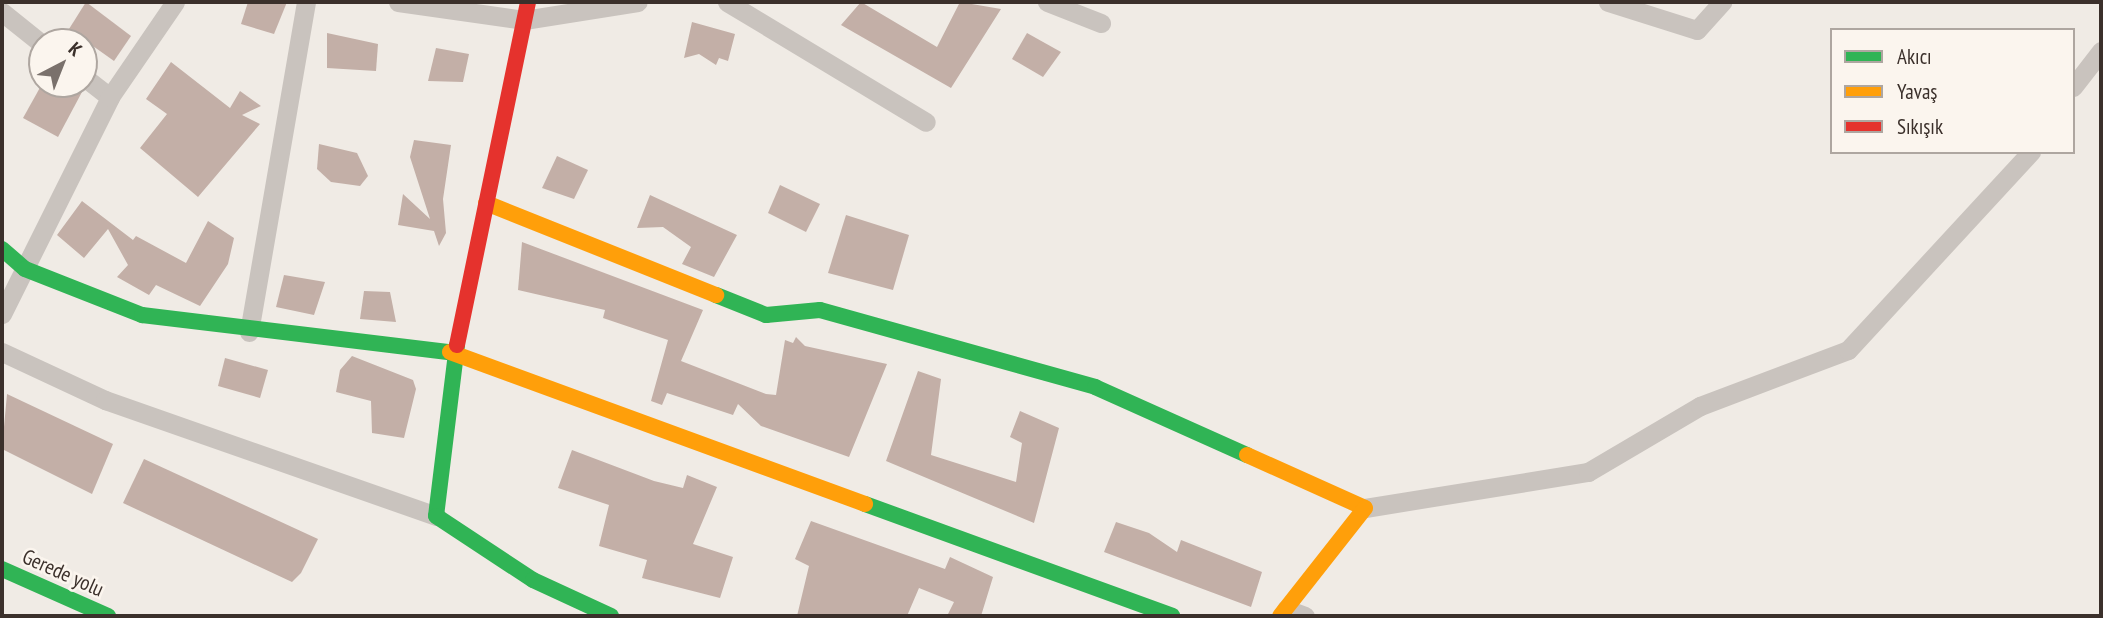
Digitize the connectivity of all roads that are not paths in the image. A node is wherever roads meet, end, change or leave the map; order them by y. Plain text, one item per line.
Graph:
1 (175, 2) edge
2 (306, 2) edge
3 (398, 2) edge
4 (638, 2) edge
5 (727, 2) edge
6 (1047, 2) edge
7 (1608, 2) edge
8 (1722, 2) edge
9 (526, 11) edge
10 (2, 12) edge
11 (1101, 23) dead end
12 (28, 33) edge
13 (2101, 51) edge
14 (2075, 84) edge
15 (98, 88) edge
16 (110, 97) junction
17 (926, 122) dead end
18 (2029, 154) edge
19 (486, 203) junction
20 (2, 249) edge
21 (25, 269) junction
22 (2, 314) edge
23 (249, 332) junction
24 (2, 352) edge
25 (455, 353) junction
26 (1365, 508) junction
27 (436, 516) junction
28 (2, 569) edge
29 (1283, 612) edge
30 (108, 616) edge
31 (611, 616) edge
32 (1172, 616) edge
33 (1305, 616) edge

1 - 16 street
2 - 23 street
3 - 9 street
4 - 9 street
5 - 17 street
6 - 11 street
7 - 8 street
9 - 19 street
10 - 12 street
13 - 14 street
15 - 16 street
16 - 21 street
18 - 26 street
19 - 25 street
19 - 26 street
20 - 21 street
21 - 22 street
21 - 23 street
23 - 25 street
24 - 27 street
25 - 27 street
25 - 32 street
26 - 29 street
27 - 31 street
28 - 30 street, Gerede yolu
29 - 33 street

